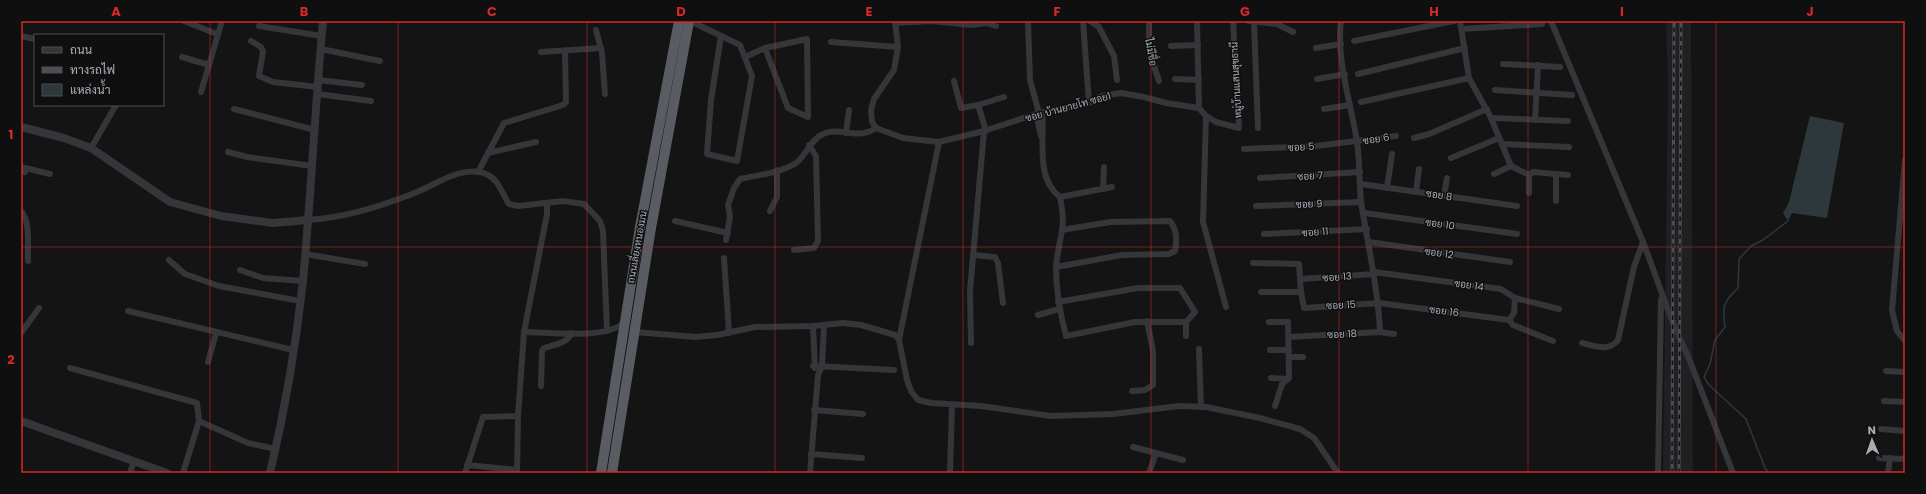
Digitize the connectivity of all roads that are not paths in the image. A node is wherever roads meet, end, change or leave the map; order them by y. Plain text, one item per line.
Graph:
1 (184, 21) edge
2 (222, 21) edge
3 (323, 21) edge
4 (679, 21) edge
5 (689, 21) edge
6 (1029, 21) edge
7 (1083, 21) edge
8 (1090, 21) edge
9 (1148, 21) edge
10 (1197, 21) edge
11 (1233, 21) edge
12 (1341, 21) edge
13 (1454, 21) edge
14 (1460, 21) edge
15 (1551, 21) edge
16 (895, 22) edge
17 (1252, 22) edge
18 (1542, 24) dead end
19 (259, 26) dead end
20 (996, 26) dead end
21 (1462, 29) junction
22 (596, 30) dead end
23 (1294, 32) dead end
24 (217, 34) junction
25 (21, 36) edge
26 (322, 36) junction
27 (721, 36) junction
28 (34, 39) edge
29 (251, 41) dead end
30 (1354, 41) dead end
31 (831, 42) dead end
32 (1341, 44) junction
33 (1198, 45) junction
34 (1171, 46) dead end
35 (898, 47) junction
36 (601, 48) junction
37 (765, 48) junction
38 (1316, 48) dead end
39 (1465, 48) junction
40 (321, 49) junction
41 (565, 51) junction
42 (541, 52) dead end
43 (182, 57) dead end
44 (745, 57) junction
45 (380, 61) dead end
46 (1503, 64) dead end
47 (209, 65) junction
48 (1538, 65) junction
49 (1560, 67) dead end
50 (1345, 74) junction
51 (1358, 74) dead end
52 (1469, 78) junction
53 (1175, 79) dead end
54 (1316, 79) dead end
55 (1117, 80) dead end
56 (1199, 80) junction
57 (954, 81) dead end
58 (1159, 81) dead end
59 (362, 85) dead end
60 (318, 87) junction
61 (1495, 90) dead end
62 (201, 92) dead end
63 (1536, 93) junction
64 (605, 94) dead end
65 (1572, 95) dead end
66 (1004, 97) dead end
67 (371, 101) dead end
68 (1361, 102) dead end
69 (1089, 103) junction
70 (978, 105) junction
71 (1350, 105) junction
72 (115, 106) edge
73 (1199, 108) junction
74 (234, 109) dead end
75 (1324, 109) dead end
76 (1487, 109) junction
77 (849, 110) dead end
78 (1039, 113) junction
79 (1206, 116) junction
80 (1491, 118) junction
81 (1535, 120) junction
82 (1568, 121) dead end
83 (21, 127) edge
84 (876, 128) junction
85 (1258, 128) dead end
86 (315, 130) junction
87 (985, 131) junction
88 (846, 133) junction
89 (1396, 136) dead end
90 (1414, 138) dead end
91 (1500, 141) junction
92 (536, 142) dead end
93 (939, 142) junction
94 (1357, 142) junction
95 (809, 145) junction
96 (1569, 147) dead end
97 (92, 148) junction
98 (1244, 149) dead end
99 (228, 152) dead end
100 (488, 153) junction
101 (1392, 154) dead end
102 (1451, 158) dead end
103 (1905, 160) edge
104 (312, 166) junction
105 (1510, 166) junction
106 (1104, 167) dead end
107 (1419, 169) dead end
108 (777, 170) junction
109 (22, 171) edge
110 (478, 172) junction
111 (1360, 172) junction
112 (50, 174) dead end
113 (1494, 174) dead end
114 (1529, 174) junction
115 (1556, 174) junction
116 (1568, 175) dead end
117 (1260, 178) dead end
118 (1447, 178) dead end
119 (1361, 184) junction
120 (1112, 187) dead end
121 (1387, 188) junction
122 (1103, 189) junction
123 (1416, 192) junction
124 (1529, 193) dead end
125 (1444, 196) junction
126 (1060, 197) junction
127 (1556, 201) dead end
128 (1361, 202) junction
129 (547, 203) junction
130 (1256, 206) dead end
131 (1517, 206) dead end
132 (21, 211) edge
133 (770, 211) dead end
134 (1364, 213) junction
135 (308, 220) junction
136 (675, 221) dead end
137 (640, 227) junction
138 (652, 228) junction
139 (1367, 229) junction
140 (1062, 230) junction
141 (728, 233) junction
142 (1264, 234) dead end
143 (1517, 234) dead end
144 (726, 240) dead end
145 (1369, 242) junction
146 (1643, 242) junction
147 (794, 250) dead end
148 (305, 254) junction
149 (973, 255) junction
150 (724, 258) dead end
151 (169, 260) dead end
152 (28, 261) dead end
153 (1510, 262) dead end
154 (1253, 263) dead end
155 (366, 264) dead end
156 (1056, 267) junction
157 (240, 270) dead end
158 (1374, 273) junction
159 (1300, 279) junction
160 (303, 281) junction
161 (1261, 292) dead end
162 (1301, 292) junction
163 (1661, 293) junction
164 (1515, 298) junction
165 (300, 301) junction
166 (1058, 302) junction
167 (1003, 303) dead end
168 (1379, 303) junction
169 (1226, 307) dead end
170 (39, 308) dead end
171 (1059, 309) junction
172 (1559, 309) dead end
173 (128, 311) dead end
174 (1038, 315) dead end
175 (1509, 320) junction
176 (1148, 321) junction
177 (1186, 322) junction
178 (1269, 322) dead end
179 (624, 323) junction
180 (824, 325) junction
181 (813, 326) junction
182 (607, 331) junction
183 (524, 332) junction
184 (635, 332) junction
185 (1380, 332) junction
186 (21, 333) edge
187 (216, 333) junction
188 (571, 333) junction
189 (730, 333) junction
190 (1394, 334) dead end
191 (1186, 336) dead end
192 (1288, 337) junction
193 (899, 340) junction
194 (1553, 341) dead end
195 (1905, 341) edge
196 (971, 343) dead end
197 (1582, 343) dead end
198 (1199, 349) dead end
199 (293, 350) junction
200 (1270, 350) dead end
201 (1289, 350) junction
202 (1289, 357) junction
203 (1303, 357) dead end
204 (208, 362) dead end
205 (814, 366) junction
206 (822, 366) junction
207 (70, 368) dead end
208 (894, 370) dead end
209 (1886, 371) dead end
210 (1905, 372) edge
211 (818, 375) junction
212 (1271, 378) dead end
213 (1288, 379) junction
214 (541, 386) dead end
215 (1132, 391) dead end
216 (1884, 401) dead end
217 (1905, 402) edge
218 (952, 405) junction
219 (1275, 406) dead end
220 (1201, 407) junction
221 (814, 410) junction
222 (863, 414) dead end
223 (518, 416) junction
224 (21, 421) edge
225 (199, 421) junction
226 (1881, 429) dead end
227 (1905, 431) edge
228 (1133, 447) dead end
229 (276, 449) junction
230 (1156, 453) junction
231 (811, 454) junction
232 (862, 458) dead end
233 (1879, 458) dead end
234 (1890, 458) junction
235 (1905, 459) edge
236 (1183, 460) dead end
237 (134, 461) junction
238 (467, 466) junction
239 (517, 472) edge
240 (130, 473) edge
241 (167, 473) edge
242 (183, 473) edge
243 (270, 473) edge
244 (465, 473) edge
245 (600, 473) edge
246 (612, 473) edge
247 (810, 473) edge
248 (950, 473) edge
249 (1149, 473) edge
250 (1338, 473) edge
251 (1658, 473) edge
252 (1733, 473) edge
253 (1888, 473) edge

1 - 24 street
2 - 24 street
3 - 26 street
4 - 137 highway, ถนนเลี่ยงหนองมน
5 - 27 street
5 - 138 highway, ถนนเลี่ยงหนองมน
6 - 78 street
7 - 69 street
8 - 55 street
9 - 58 street, ไม่มีชื่อ
10 - 33 street
11 - 79 street, หมู่บ้านแสนสุขธานี
12 - 32 street
13 - 30 street
14 - 21 street
15 - 146 street
16 - 20 street
16 - 35 street
17 - 23 street
17 - 85 street
18 - 21 street
19 - 26 street
21 - 39 street
22 - 36 street
24 - 47 street
25 - 28 street
26 - 40 street
27 - 44 street
27 - 44 street
29 - 60 street
31 - 35 street
32 - 38 street
32 - 50 street
33 - 34 street
33 - 56 street
35 - 84 street
36 - 41 street
36 - 64 street
37 - 37 street
37 - 44 street
39 - 51 street
39 - 52 street
40 - 45 street
40 - 60 street
41 - 42 street
41 - 100 street
43 - 47 street
46 - 48 street
47 - 62 street
48 - 49 street
48 - 63 street
50 - 54 street
50 - 71 street
52 - 68 street
52 - 76 street
53 - 56 street
56 - 73 street
57 - 70 street
59 - 60 street
60 - 67 street
60 - 86 street
61 - 63 street
63 - 65 street
63 - 81 street
66 - 70 street
69 - 73 street, ซอย บ้านยายโท ซอย1
69 - 78 street, ซอย บ้านยายโท ซอย1
70 - 87 street
71 - 75 street
71 - 94 street
72 - 97 street
73 - 79 street
74 - 86 street
76 - 80 street
76 - 90 street
77 - 88 street
78 - 87 street, ซอย บ้านยายโท ซอย1
78 - 126 street
79 - 169 street
80 - 81 street
80 - 91 street
81 - 82 street
83 - 97 street
84 - 88 street
84 - 93 street, ซอย บ้านยายโท ซอย1
86 - 104 street
87 - 93 street, ซอย บ้านยายโท ซอย1
87 - 149 street
88 - 95 street
89 - 94 street, ซอย 6
91 - 96 street
91 - 102 street
91 - 105 street
92 - 100 street
93 - 193 street
94 - 98 street, ซอย 5
94 - 111 street
95 - 108 street
95 - 147 street
97 - 135 street
99 - 104 street
100 - 110 street
101 - 121 street
103 - 195 street
104 - 135 street
105 - 113 street
105 - 114 street
106 - 122 street
107 - 123 street
108 - 133 street
108 - 141 street
109 - 112 street
110 - 129 street
110 - 135 street
111 - 117 street, ซอย 7
111 - 119 street
114 - 115 street
114 - 124 street
115 - 116 street
115 - 127 street
118 - 125 street
119 - 121 street, ซอย 8
119 - 128 street
120 - 122 street
121 - 123 street, ซอย 8
122 - 126 street
123 - 125 street, ซอย 8
125 - 131 street, ซอย 8
126 - 140 street
128 - 130 street, ซอย 9
128 - 134 street
129 - 182 street
129 - 183 street
132 - 152 street
134 - 139 street
134 - 143 street, ซอย 10
135 - 148 street
136 - 141 street
137 - 138 highway
137 - 179 highway, ถนนเลี่ยงหนองมน
138 - 184 highway, ถนนเลี่ยงหนองมน
139 - 142 street, ซอย 11
139 - 145 street
140 - 156 street
140 - 156 street
141 - 144 street
145 - 153 street, ซอย 12
145 - 158 street
146 - 163 street
146 - 197 street
148 - 155 street
148 - 160 street
149 - 167 street
149 - 196 street
150 - 189 street
151 - 165 street
154 - 159 street
156 - 166 street
157 - 160 street
158 - 159 street, ซอย 13
158 - 164 street, ซอย 14
158 - 168 street
159 - 162 street
160 - 165 street
161 - 162 street
162 - 168 street, ซอย 15
163 - 251 street
163 - 252 street
164 - 172 street, ซอย 14
164 - 175 street
165 - 199 street
166 - 171 street
166 - 177 street
168 - 175 street, ซอย 16
168 - 185 street
170 - 186 street
171 - 174 street
171 - 176 street
173 - 187 street
175 - 194 street, ซอย 16
176 - 177 street
176 - 215 street
177 - 191 street
178 - 192 street
179 - 182 street
179 - 245 highway, ถนนเลี่ยงหนองมน
180 - 181 street
180 - 193 street
180 - 206 street
181 - 189 street
181 - 205 street
182 - 188 street
183 - 188 street
183 - 223 street
184 - 189 street
184 - 246 highway, ถนนเลี่ยงหนองมน
185 - 190 street, ซอย 18
185 - 192 street, ซอย 18
187 - 199 street
187 - 204 street
188 - 214 street
192 - 201 street
193 - 218 street
198 - 220 street
199 - 229 street
200 - 201 street
201 - 202 street
202 - 203 street
202 - 213 street
205 - 206 street
205 - 211 street
206 - 208 street
206 - 211 street
207 - 225 street
209 - 210 street
211 - 221 street
212 - 213 street
213 - 219 street
216 - 217 street
218 - 220 street
218 - 248 street
220 - 250 street
221 - 222 street
221 - 231 street
223 - 238 street
223 - 239 street
224 - 237 street
225 - 229 street
225 - 242 street
226 - 227 street
228 - 230 street
229 - 243 street
230 - 236 street
230 - 249 street
231 - 232 street
231 - 247 street
233 - 234 street
234 - 235 street
234 - 253 street
237 - 240 street
237 - 241 street
238 - 239 street
238 - 244 street

